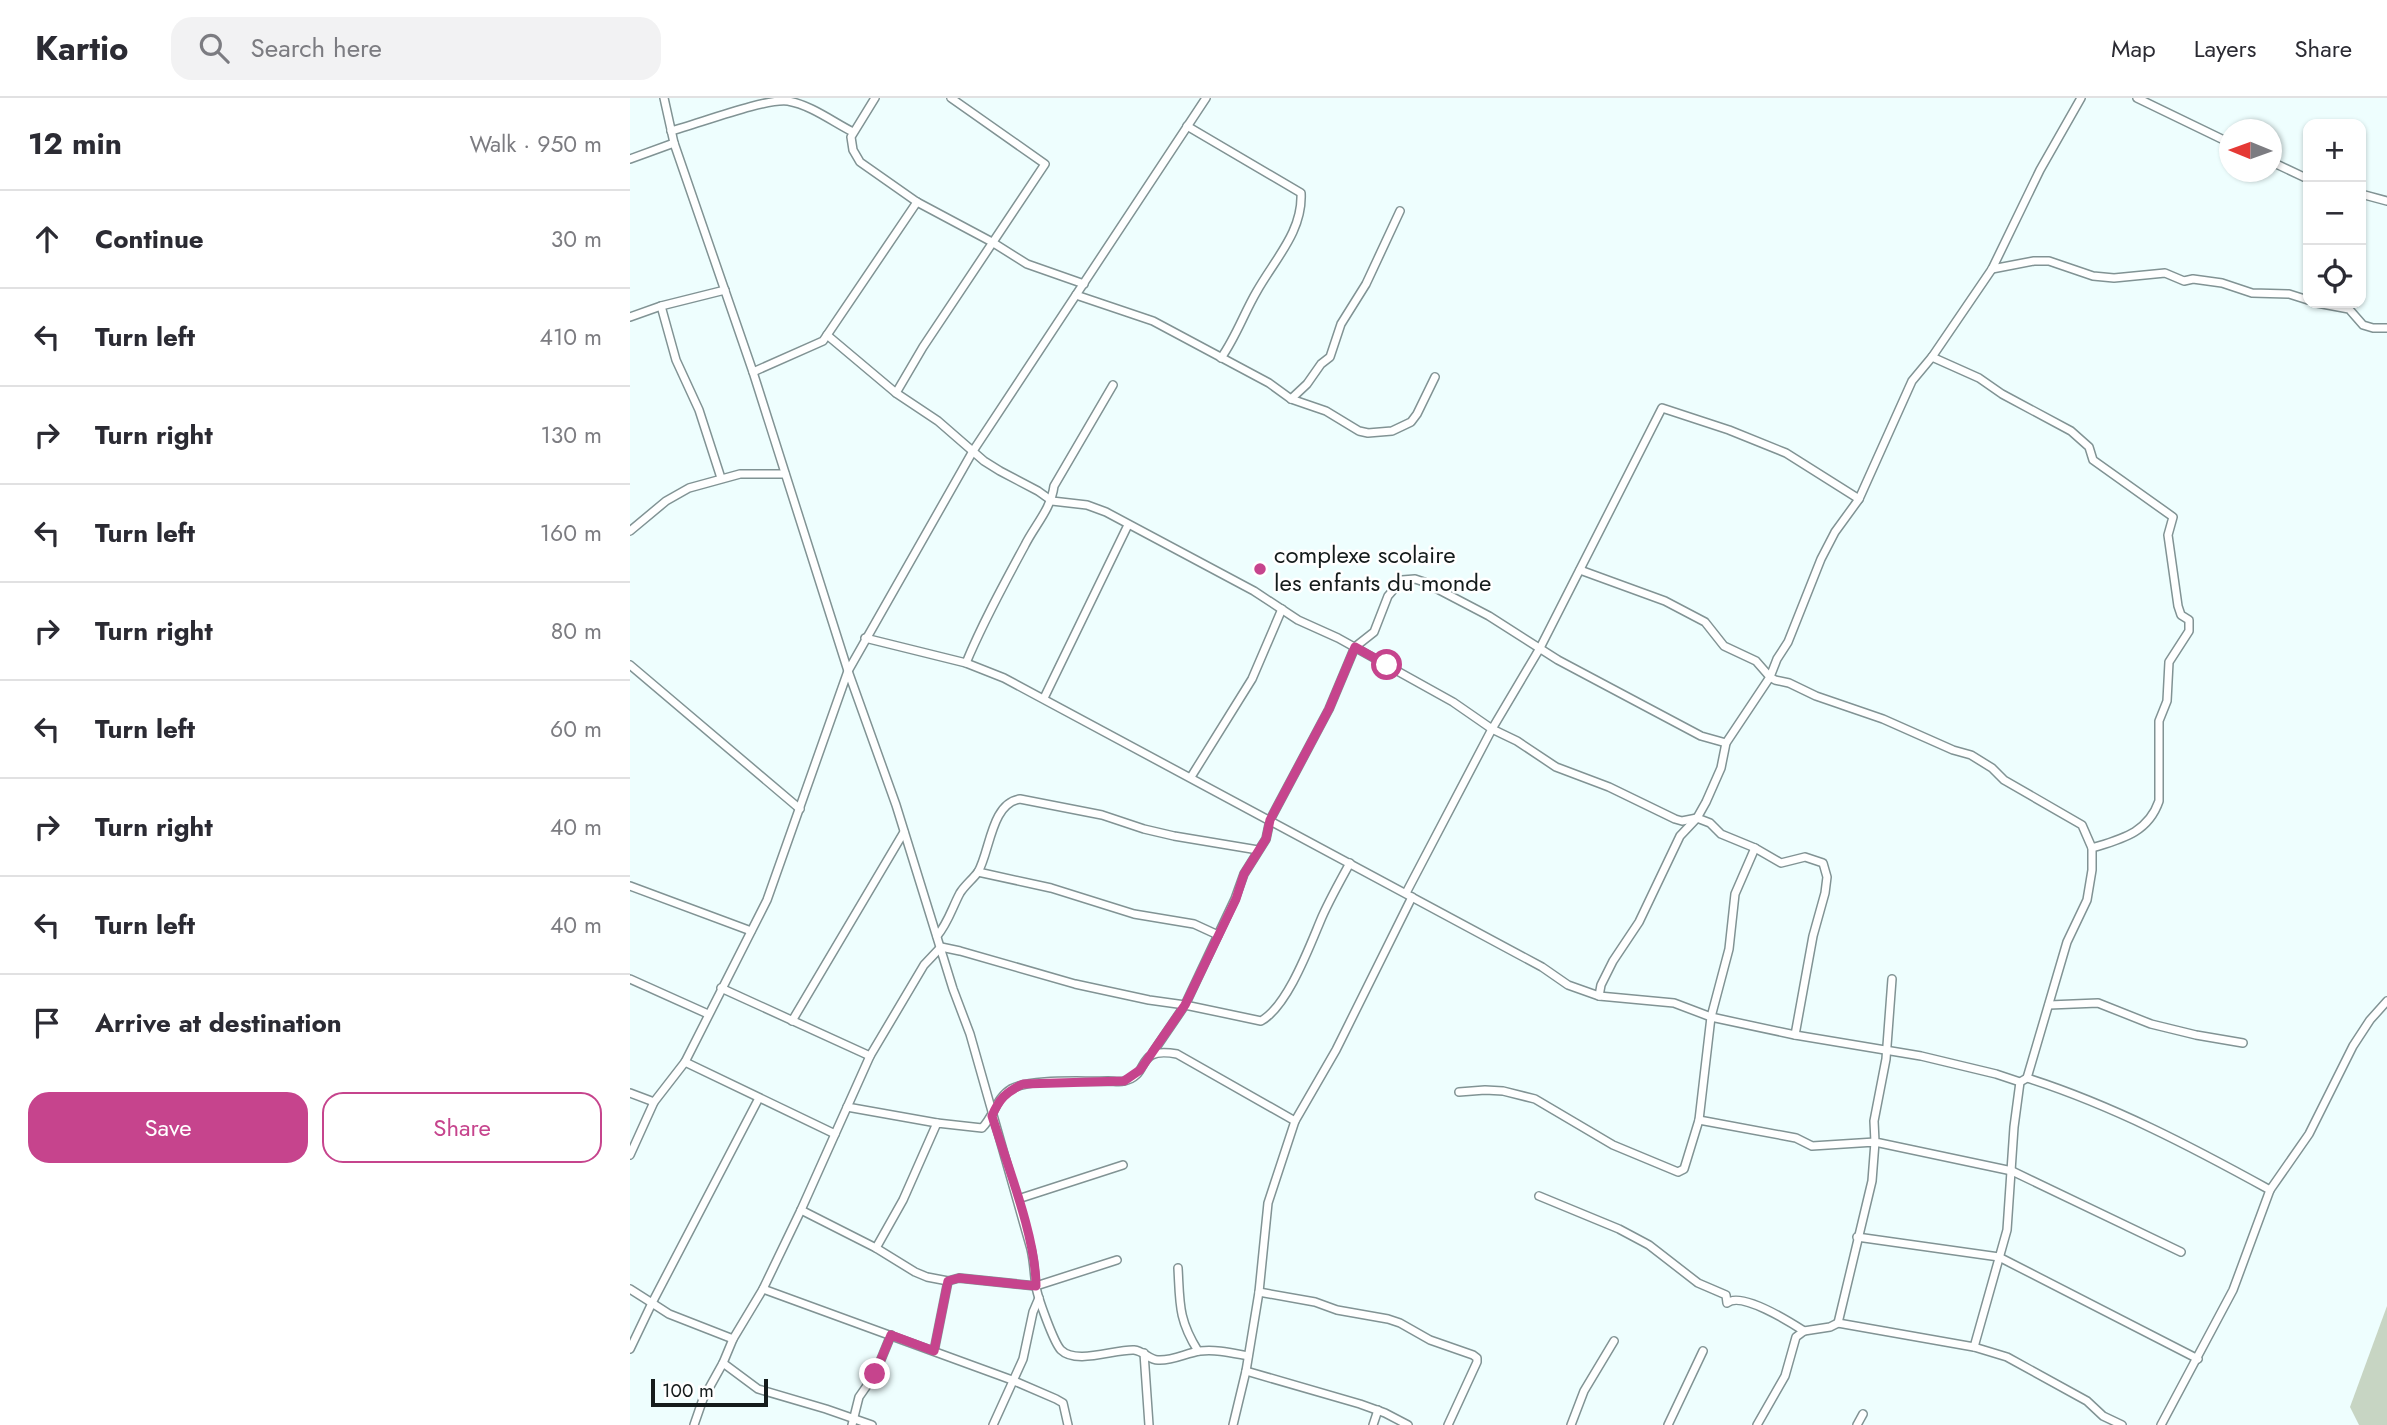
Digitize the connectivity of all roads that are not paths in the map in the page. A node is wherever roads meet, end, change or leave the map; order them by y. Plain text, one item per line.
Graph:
1 (663, 98) edge
2 (875, 98) edge
3 (951, 98) edge
4 (1206, 98) edge
5 (2081, 98) edge
6 (2137, 98) edge
7 (1187, 126) junction
8 (671, 131) junction
9 (853, 132) junction
10 (2219, 138) edge
11 (674, 143) junction
12 (630, 159) edge
13 (2282, 166) edge
14 (2303, 176) edge
15 (2366, 195) edge
16 (2387, 201) edge
17 (917, 202) junction
18 (1400, 211) dead end
19 (992, 242) junction
20 (1992, 269) junction
21 (1084, 284) junction
22 (725, 290) junction
23 (1076, 295) junction
24 (2303, 299) edge
25 (661, 306) junction
26 (2344, 308) edge
27 (630, 317) edge
28 (2387, 328) edge
29 (827, 335) junction
30 (1932, 357) junction
31 (1221, 358) junction
32 (753, 372) junction
33 (1435, 377) dead end
34 (1113, 385) dead end
35 (896, 393) junction
36 (1291, 399) junction
37 (973, 451) junction
38 (785, 474) junction
39 (721, 478) junction
40 (1858, 499) junction
41 (1052, 501) junction
42 (1128, 524) junction
43 (630, 531) edge
44 (1580, 570) junction
45 (1282, 609) junction
46 (865, 638) junction
47 (1355, 647) junction
48 (1539, 648) junction
49 (966, 663) junction
50 (631, 669) edge
51 (848, 671) junction
52 (1770, 677) junction
53 (1044, 698) junction
54 (1492, 729) junction
55 (1726, 743) junction
56 (1191, 777) junction
57 (800, 809) junction
58 (1697, 818) junction
59 (1270, 820) junction
60 (904, 832) junction
61 (1755, 848) junction
62 (2092, 848) junction
63 (1258, 850) junction
64 (1350, 863) junction
65 (978, 872) junction
66 (630, 887) edge
67 (1409, 895) junction
68 (751, 931) junction
69 (1218, 935) junction
70 (937, 936) junction
71 (941, 947) junction
72 (630, 979) edge
73 (1892, 979) dead end
74 (721, 988) junction
75 (1600, 996) junction
76 (2387, 1001) edge
77 (1185, 1005) junction
78 (2049, 1005) junction
79 (708, 1014) junction
80 (1711, 1017) junction
81 (792, 1021) junction
82 (1795, 1035) junction
83 (2243, 1043) dead end
84 (1886, 1051) junction
85 (1153, 1052) junction
86 (870, 1056) junction
87 (685, 1062) junction
88 (2024, 1080) junction
89 (1459, 1092) dead end
90 (630, 1093) edge
91 (759, 1098) junction
92 (654, 1102) junction
93 (847, 1107) junction
94 (992, 1116) junction
95 (1699, 1120) junction
96 (1295, 1121) junction
97 (937, 1123) junction
98 (835, 1134) junction
99 (1875, 1142) junction
100 (630, 1155) edge
101 (1123, 1165) dead end
102 (2012, 1171) junction
103 (2270, 1190) junction
104 (1539, 1196) dead end
105 (1018, 1199) junction
106 (802, 1210) junction
107 (1857, 1237) junction
108 (876, 1248) junction
109 (2181, 1252) dead end
110 (2000, 1257) junction
111 (1117, 1260) dead end
112 (1178, 1268) dead end
113 (948, 1281) junction
114 (1036, 1286) junction
115 (630, 1289) edge
116 (763, 1289) junction
117 (1259, 1292) junction
118 (1039, 1297) junction
119 (652, 1303) junction
120 (1839, 1323) junction
121 (1804, 1331) junction
122 (891, 1335) junction
123 (733, 1339) junction
124 (1614, 1341) dead end
125 (1974, 1347) junction
126 (630, 1349) edge
127 (934, 1351) junction
128 (1198, 1351) junction
129 (1703, 1351) dead end
130 (1144, 1353) junction
131 (1248, 1356) junction
132 (2198, 1359) junction
133 (723, 1363) junction
134 (1245, 1371) junction
135 (1012, 1380) junction
136 (1378, 1410) junction
137 (1863, 1414) dead end
138 (853, 1422) edge
139 (694, 1425) edge
140 (872, 1425) edge
141 (993, 1425) edge
142 (1068, 1425) edge
143 (1149, 1425) edge
144 (1233, 1425) edge
145 (1373, 1425) edge
146 (1408, 1425) edge
147 (1448, 1425) edge
148 (1571, 1425) edge
149 (1668, 1425) edge
150 (1757, 1425) edge
151 (1857, 1425) edge
152 (2122, 1425) edge
153 (2161, 1425) edge

1 - 8 street
2 - 9 street
3 - 19 street
4 - 7 street
5 - 20 street
6 - 10 street
7 - 21 street
7 - 31 street
8 - 9 street
8 - 11 street
9 - 17 street
11 - 12 street
11 - 22 street
13 - 14 street
15 - 16 street
17 - 19 street
17 - 29 street
18 - 36 street
19 - 21 street
19 - 35 street
20 - 24 street
20 - 30 street
21 - 23 street
22 - 25 street
22 - 32 street
23 - 31 street
23 - 37 street
25 - 27 street
25 - 39 street
26 - 28 street
29 - 32 street
29 - 35 street
30 - 40 street
30 - 62 street
31 - 36 street
32 - 38 street
33 - 36 street
34 - 41 street
35 - 37 street
37 - 41 street
37 - 46 street
38 - 39 street
38 - 51 street
39 - 43 street
40 - 44 street
40 - 52 street
41 - 42 street
41 - 49 street
42 - 45 street
42 - 53 street
44 - 48 street
44 - 52 street
45 - 47 street
45 - 56 street
46 - 49 street
46 - 51 street
47 - 48 street
47 - 54 street
47 - 59 street
48 - 54 street
48 - 55 street
49 - 53 street
50 - 57 street
51 - 57 street
51 - 60 street
52 - 55 street
52 - 62 street
53 - 56 street
54 - 58 street
54 - 67 street
55 - 58 street
56 - 59 street
57 - 68 street
58 - 61 street
58 - 75 street
59 - 63 street
59 - 64 street
60 - 70 street
60 - 81 street
61 - 80 street
61 - 82 street
62 - 78 street
63 - 65 street
63 - 69 street
64 - 67 street
64 - 77 street
65 - 69 street
65 - 70 street
66 - 68 street
67 - 75 street
67 - 96 street
68 - 74 street
69 - 77 street
70 - 71 street
71 - 77 street
71 - 86 street
71 - 94 street
72 - 79 street
73 - 84 street
74 - 79 street
74 - 81 street
75 - 80 street
76 - 103 street
77 - 85 street
78 - 83 street
78 - 88 street
79 - 87 street
80 - 82 street
80 - 95 street
81 - 86 street
82 - 84 street
84 - 88 street
84 - 99 street
85 - 94 street
85 - 96 street
86 - 93 street
87 - 91 street
87 - 92 street
88 - 102 street
88 - 103 street
89 - 95 street
90 - 92 street
91 - 98 street
91 - 119 street
92 - 100 street
93 - 97 street
93 - 98 street
94 - 97 street
94 - 105 street
95 - 99 street
96 - 117 street
97 - 108 street
98 - 106 street
99 - 102 street
99 - 107 street
101 - 105 street
102 - 109 street
102 - 110 street
103 - 132 street
104 - 121 street
105 - 114 street
106 - 108 street
106 - 116 street
107 - 110 street
107 - 120 street
108 - 113 street
110 - 125 street
110 - 132 street
111 - 114 street
112 - 128 street
113 - 114 street
113 - 127 street
114 - 118 street
115 - 119 street
116 - 122 street
116 - 123 street
117 - 131 street
117 - 147 street
118 - 130 street
118 - 135 street
119 - 123 street
119 - 126 street
120 - 121 street
120 - 125 street
121 - 150 street
122 - 127 street
122 - 138 street
123 - 133 street
124 - 148 street
125 - 152 street
127 - 135 street
128 - 130 street
128 - 131 street
129 - 149 street
130 - 143 street
131 - 134 street
132 - 153 street
133 - 138 street
133 - 139 street
134 - 136 street
134 - 144 street
135 - 141 street
135 - 142 street
136 - 145 street
136 - 146 street
137 - 151 street
138 - 140 street

